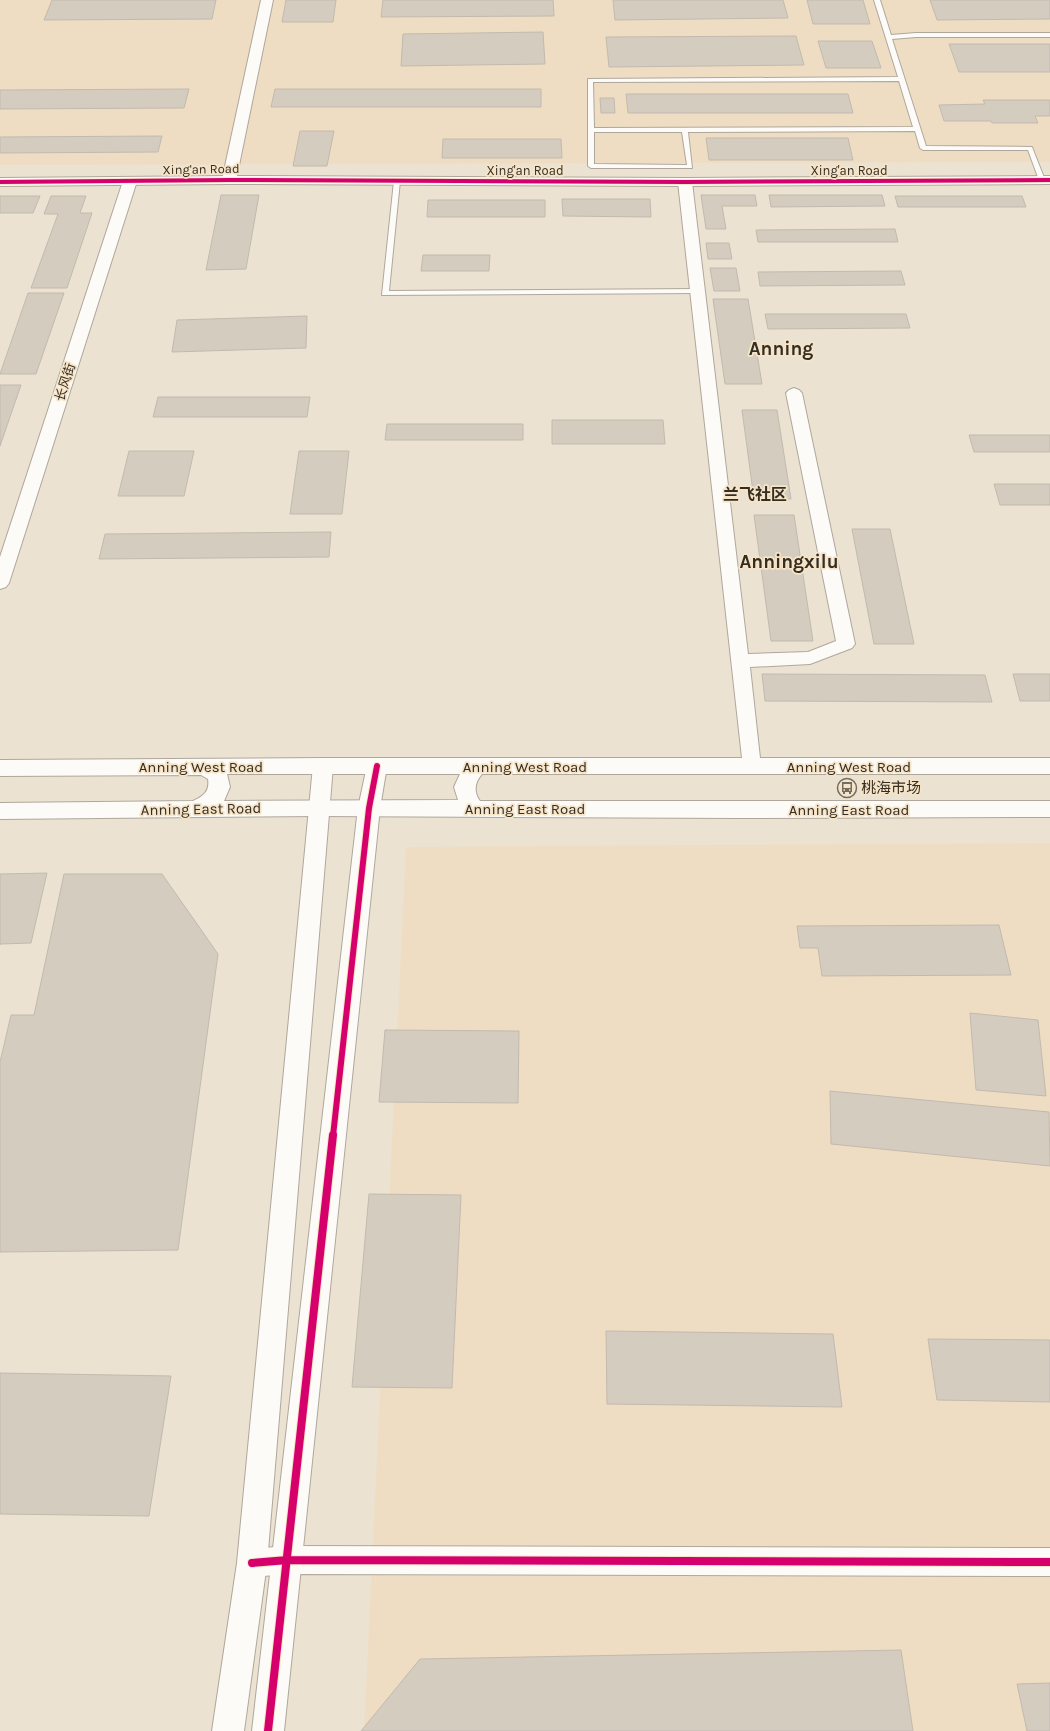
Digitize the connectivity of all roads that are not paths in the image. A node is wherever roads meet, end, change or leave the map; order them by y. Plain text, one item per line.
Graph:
1 (268, 0) edge
2 (877, 0) edge
3 (1050, 35) edge
4 (889, 38) junction
5 (902, 79) junction
6 (917, 129) junction
7 (592, 130) junction
8 (685, 130) junction
9 (229, 180) junction
10 (397, 180) junction
11 (1046, 180) edge
12 (130, 181) junction
13 (0, 182) edge
14 (685, 182) junction
15 (698, 291) junction
16 (794, 393) dead end
17 (0, 583) edge
18 (740, 661) junction
19 (324, 766) junction
20 (377, 766) junction
21 (477, 766) junction
22 (1050, 766) edge
23 (206, 767) junction
24 (752, 767) junction
25 (0, 768) edge
26 (319, 808) junction
27 (370, 808) junction
28 (195, 809) junction
29 (474, 809) junction
30 (1050, 809) edge
31 (0, 811) edge
32 (288, 1560) junction
33 (1050, 1562) edge
34 (252, 1563) junction
35 (228, 1731) edge
36 (268, 1731) edge

1 - 9 street
2 - 4 lane
3 - 4 lane
4 - 5 lane
5 - 6 lane
5 - 7 lane
6 - 8 lane
6 - 11 lane
7 - 8 lane
7 - 8 lane
9 - 10 street, Xing'an Road
9 - 12 street, Xing'an Road
10 - 14 street, Xing'an Road
10 - 15 lane
11 - 14 street, Xing'an Road
12 - 13 street, Xing'an Road
12 - 17 street, 长风街
14 - 15 street
15 - 18 street
16 - 18 street
18 - 24 street
19 - 20 street, Anning West Road
19 - 23 street, Anning West Road
19 - 26 street
20 - 21 street, Anning West Road
20 - 27 street
21 - 24 street, Anning West Road
21 - 29 street
22 - 24 street, Anning West Road
23 - 25 street, Anning West Road
23 - 28 street
26 - 27 street, Anning East Road
26 - 28 street, Anning East Road
26 - 34 street
27 - 29 street, Anning East Road
27 - 32 street
28 - 31 street, Anning East Road
29 - 30 street, Anning East Road
32 - 33 street
32 - 34 street
32 - 36 street
34 - 35 street

